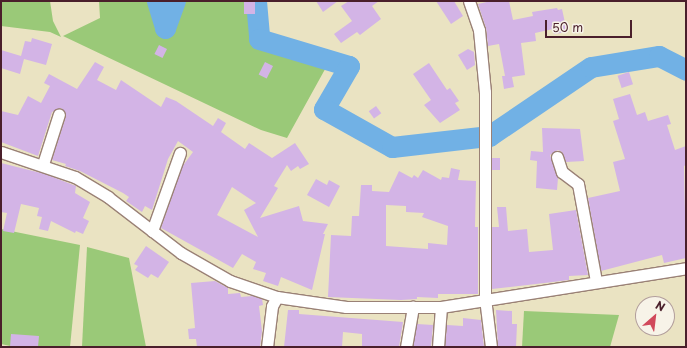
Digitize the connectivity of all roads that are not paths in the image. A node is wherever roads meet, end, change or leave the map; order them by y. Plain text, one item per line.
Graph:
1 (469, 1) edge
2 (59, 114) dead end
3 (1, 152) edge
4 (180, 153) dead end
5 (557, 157) dead end
6 (43, 164) junction
7 (152, 231) junction
8 (686, 268) edge
9 (596, 281) junction
10 (277, 297) junction
11 (485, 298) junction
12 (413, 307) junction
13 (440, 307) junction
14 (267, 347) edge
15 (406, 347) edge
16 (438, 347) edge
17 (491, 347) edge

1 - 11 street
2 - 6 street
3 - 6 street
4 - 7 street
5 - 9 street
6 - 7 street
7 - 10 street
8 - 9 street
9 - 11 street
10 - 12 street
10 - 14 street
11 - 13 street
11 - 17 street
12 - 13 street
12 - 15 street
13 - 16 street

